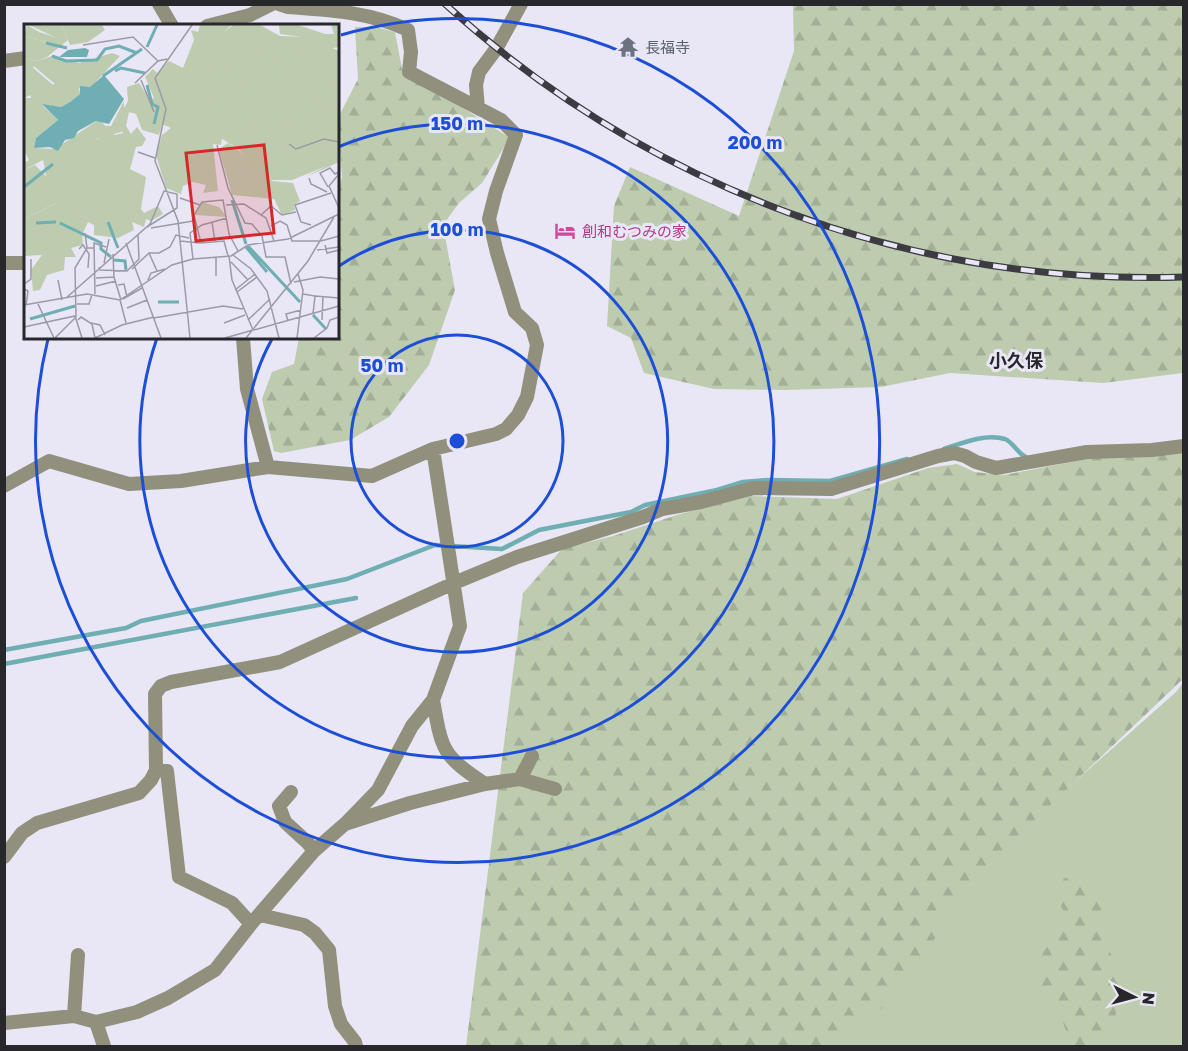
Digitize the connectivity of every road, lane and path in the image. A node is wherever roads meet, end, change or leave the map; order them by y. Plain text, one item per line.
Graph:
1 (159, 4) edge
2 (273, 4) edge
3 (279, 4) edge
4 (521, 4) edge
5 (171, 24) edge
6 (215, 24) edge
7 (24, 57) edge
8 (4, 61) edge
9 (478, 108) junction
10 (4, 262) edge
11 (24, 263) edge
12 (243, 339) edge
13 (1184, 446) edge
14 (433, 449) junction
15 (267, 467) junction
16 (4, 486) edge
17 (454, 582) junction
18 (433, 700) junction
19 (532, 756) dead end
20 (156, 770) junction
21 (520, 779) junction
22 (485, 784) junction
23 (555, 789) dead end
24 (291, 792) dead end
25 (346, 823) junction
26 (314, 852) junction
27 (4, 857) edge
28 (255, 919) junction
29 (78, 955) dead end
30 (74, 1016) junction
31 (96, 1022) junction
32 (4, 1023) edge
33 (104, 1047) edge
34 (356, 1047) edge

1 - 5 street
2 - 6 street
3 - 9 street
4 - 9 street
7 - 8 street
9 - 14 street
10 - 11 street
12 - 15 street
13 - 17 street
14 - 15 street
14 - 17 street
15 - 16 street
17 - 18 street
17 - 20 street
18 - 22 street
18 - 25 street
19 - 21 street
20 - 27 street
20 - 28 street
21 - 22 street
21 - 23 street
22 - 25 street
24 - 26 street
25 - 26 street
26 - 28 street
28 - 31 street
28 - 34 street
29 - 30 street
30 - 31 street
30 - 32 street
31 - 33 street

